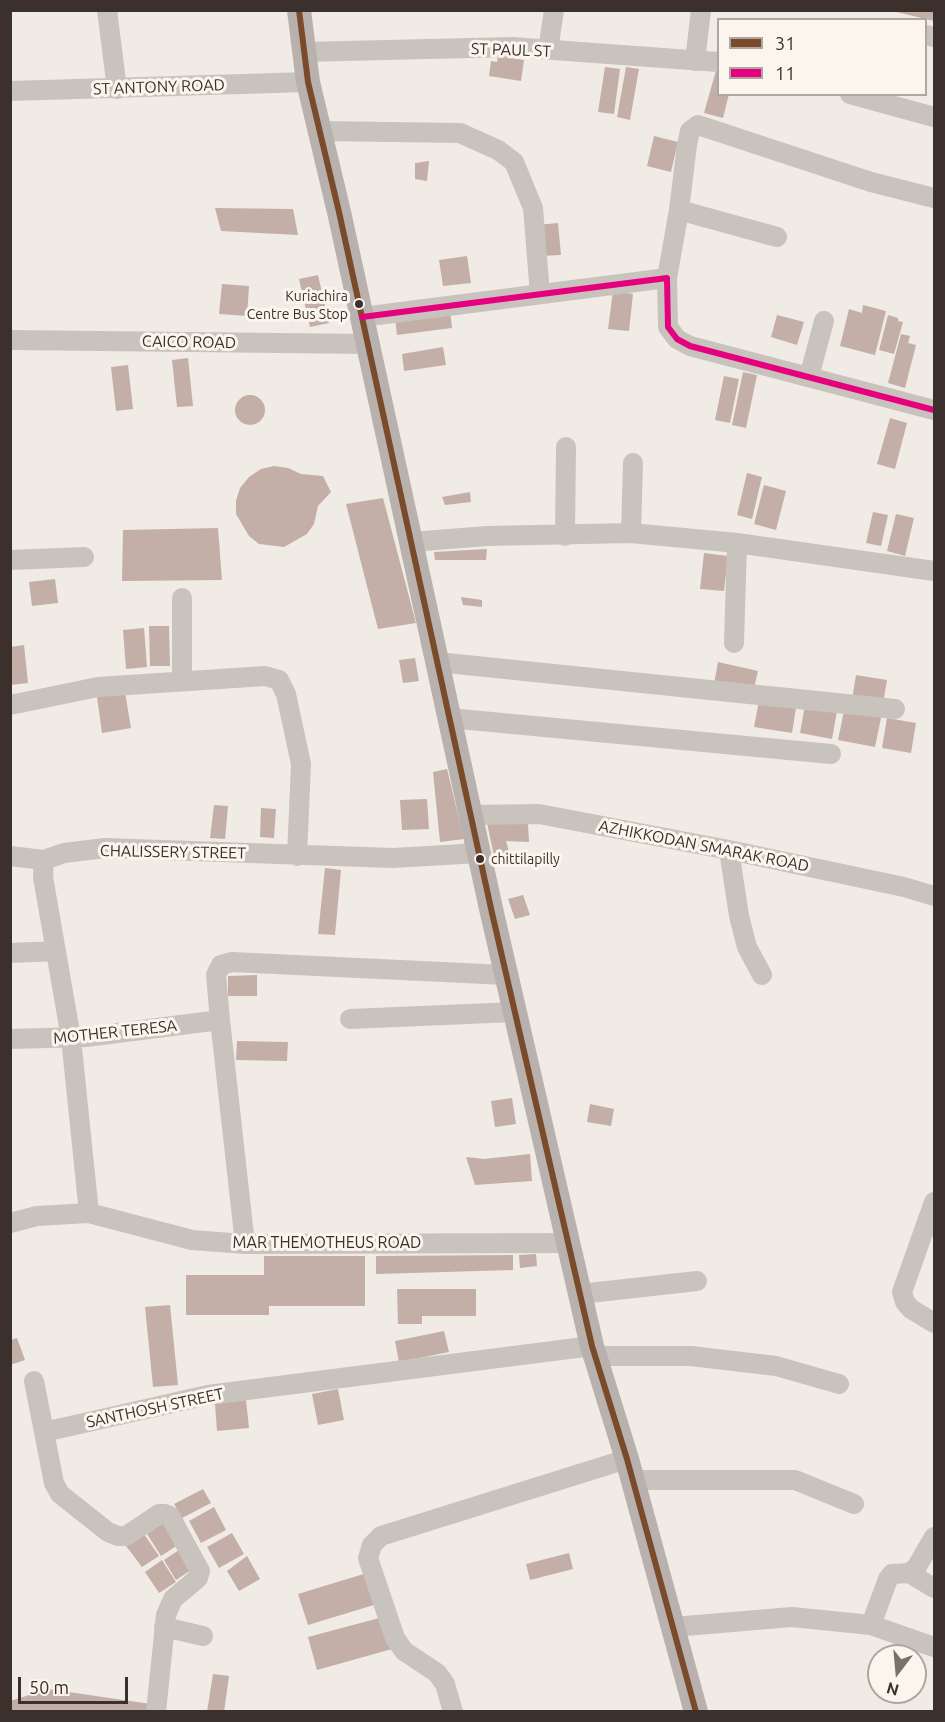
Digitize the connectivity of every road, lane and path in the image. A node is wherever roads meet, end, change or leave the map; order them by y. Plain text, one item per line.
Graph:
1 (107, 10) edge
2 (299, 10) edge
3 (554, 10) edge
4 (701, 10) edge
5 (548, 50) junction
6 (303, 52) junction
7 (695, 61) junction
8 (717, 62) edge
9 (308, 82) junction
10 (117, 89) junction
11 (10, 91) edge
12 (857, 96) edge
13 (934, 117) edge
14 (320, 131) junction
15 (934, 198) edge
16 (680, 210) junction
17 (777, 237) dead end
18 (667, 278) junction
19 (540, 294) junction
20 (362, 317) junction
21 (824, 321) dead end
22 (10, 340) edge
23 (368, 344) junction
24 (809, 377) junction
25 (934, 410) edge
26 (566, 447) dead end
27 (633, 463) dead end
28 (631, 533) junction
29 (565, 536) junction
30 (411, 542) junction
31 (737, 543) junction
32 (84, 557) dead end
33 (10, 560) edge
34 (934, 571) edge
35 (182, 598) dead end
36 (734, 643) dead end
37 (437, 662) junction
38 (182, 680) junction
39 (10, 705) edge
40 (896, 709) dead end
41 (449, 718) junction
42 (831, 754) dead end
43 (470, 815) junction
44 (729, 850) junction
45 (479, 853) junction
46 (10, 856) edge
47 (297, 856) junction
48 (44, 860) junction
49 (934, 896) edge
50 (56, 951) junction
51 (10, 952) edge
52 (506, 975) junction
53 (762, 975) dead end
54 (515, 1012) junction
55 (350, 1019) dead end
56 (220, 1020) junction
57 (71, 1038) junction
58 (10, 1039) edge
59 (934, 1202) edge
60 (89, 1213) junction
61 (10, 1223) edge
62 (568, 1243) junction
63 (245, 1244) junction
64 (697, 1281) dead end
65 (580, 1294) junction
66 (934, 1323) edge
67 (594, 1351) junction
68 (34, 1381) dead end
69 (839, 1384) dead end
70 (44, 1432) junction
71 (630, 1469) junction
72 (854, 1504) dead end
73 (934, 1537) edge
74 (909, 1573) junction
75 (934, 1588) edge
76 (871, 1625) junction
77 (164, 1627) junction
78 (673, 1627) junction
79 (203, 1636) dead end
80 (934, 1647) edge
81 (156, 1712) edge
82 (453, 1712) edge
83 (696, 1712) edge

1 - 10 street
2 - 6 main road
3 - 5 street
4 - 7 street
5 - 6 street, ST PAUL ST
5 - 7 street, ST PAUL ST
6 - 9 main road
7 - 8 street, ST PAUL ST
9 - 10 street, ST ANTONY ROAD
9 - 14 main road
10 - 11 street, ST ANTONY ROAD
12 - 13 street
14 - 19 street
14 - 20 main road
15 - 16 street
16 - 17 street
16 - 18 street
18 - 19 street
18 - 24 street
19 - 20 street
20 - 23 main road
21 - 24 street
22 - 23 street, CAICO ROAD
23 - 30 main road
24 - 25 street
26 - 29 street
27 - 28 street
28 - 29 street
28 - 31 street
29 - 30 street
30 - 37 main road
31 - 34 street
31 - 36 street
32 - 33 street
35 - 38 street
37 - 40 street
37 - 41 main road
38 - 39 street
38 - 47 street
41 - 42 street
41 - 43 main road
43 - 44 street, AZHIKKODAN SMARAK ROAD
43 - 45 main road
44 - 49 street, AZHIKKODAN SMARAK ROAD
44 - 53 street
45 - 47 street, CHALISSERY STREET
45 - 52 main road
46 - 48 street
47 - 48 street, CHALISSERY STREET
48 - 50 street
50 - 51 street
50 - 57 street
52 - 54 main road
52 - 56 street
54 - 55 street
54 - 62 main road
56 - 57 street, MOTHER TERESA
56 - 63 street
57 - 58 street, MOTHER TERESA
57 - 60 street
59 - 66 street
60 - 61 street, MAR THEMOTHEUS ROAD
60 - 63 street, MAR THEMOTHEUS ROAD
62 - 63 street, MAR THEMOTHEUS ROAD
62 - 65 main road
64 - 65 street
65 - 67 main road
67 - 69 street, SANTHOSH STREET
67 - 70 street, SANTHOSH STREET
67 - 71 main road
68 - 70 street
70 - 77 street
71 - 72 street
71 - 78 main road
71 - 82 street
73 - 74 street
74 - 75 street
74 - 76 street
76 - 78 street
76 - 80 street
77 - 79 street
77 - 81 street
78 - 83 main road

